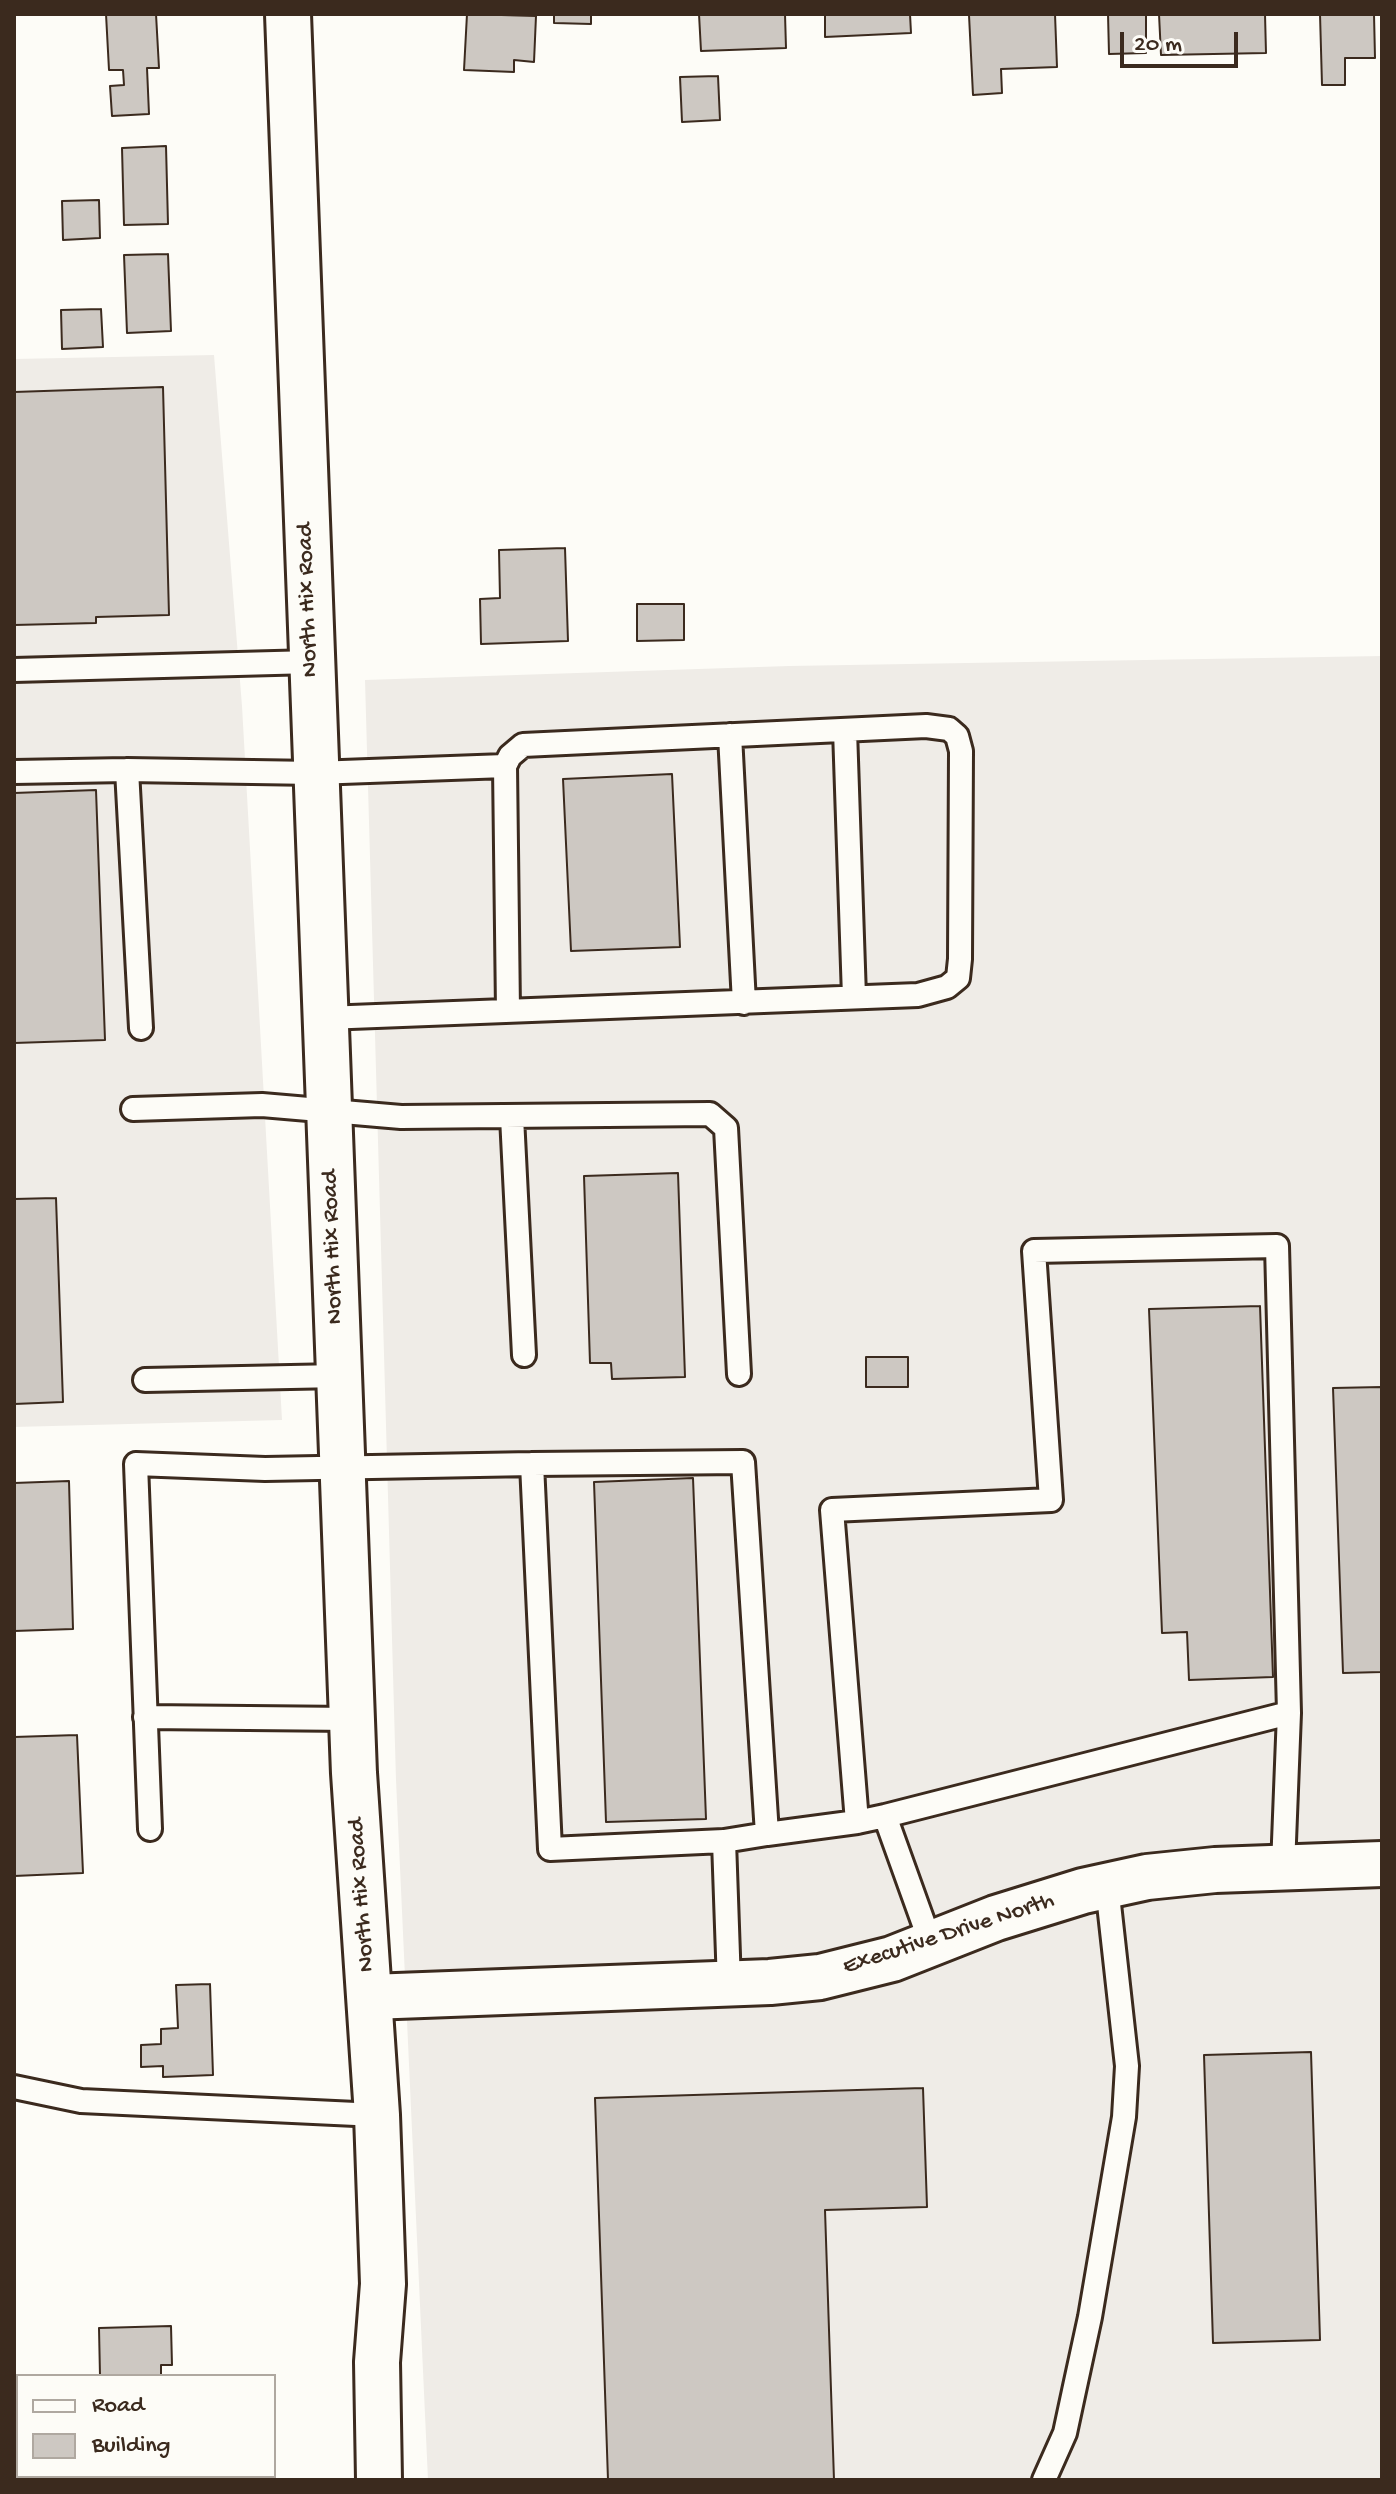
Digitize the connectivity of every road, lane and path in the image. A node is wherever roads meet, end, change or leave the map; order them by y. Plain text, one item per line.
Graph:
1 (288, 14) edge
2 (312, 662) junction
3 (14, 670) edge
4 (845, 730) junction
5 (730, 735) junction
6 (505, 766) junction
7 (127, 770) junction
8 (14, 772) edge
9 (315, 773) junction
10 (854, 997) junction
11 (744, 1003) junction
12 (508, 1011) junction
13 (325, 1018) junction
14 (141, 1028) dead end
15 (133, 1109) dead end
16 (328, 1111) junction
17 (512, 1117) junction
18 (524, 1355) dead end
19 (739, 1374) dead end
20 (339, 1376) junction
21 (145, 1380) dead end
22 (532, 1464) junction
23 (343, 1467) junction
24 (1289, 1713) junction
25 (145, 1717) junction
26 (352, 1719) junction
27 (885, 1816) junction
28 (857, 1822) junction
29 (150, 1829) dead end
30 (767, 1834) junction
31 (724, 1841) junction
32 (1382, 1864) edge
33 (1283, 1867) junction
34 (1107, 1886) junction
35 (931, 1944) junction
36 (729, 1984) junction
37 (370, 1997) junction
38 (14, 2087) edge
39 (377, 2115) junction
40 (379, 2480) edge
41 (1044, 2480) edge

1 - 2 street, North Hix Road
2 - 3 lane
2 - 9 street, North Hix Road
4 - 5 lane
4 - 10 lane
4 - 10 lane
5 - 6 lane
5 - 11 lane
6 - 9 lane
6 - 12 lane
7 - 8 lane
7 - 9 lane
7 - 14 lane
9 - 13 street, North Hix Road
10 - 11 lane
11 - 12 lane
12 - 13 lane
13 - 16 street, North Hix Road
15 - 16 lane
16 - 17 lane
16 - 20 street, North Hix Road
17 - 18 lane
17 - 19 lane
20 - 21 lane
20 - 23 street, North Hix Road
22 - 23 lane
22 - 30 lane
22 - 31 lane
23 - 25 lane
23 - 26 street, North Hix Road
24 - 27 lane
24 - 28 lane
24 - 33 lane
25 - 26 lane
25 - 29 lane
26 - 37 street, North Hix Road
27 - 28 lane
27 - 35 lane
28 - 30 lane
30 - 31 lane
31 - 36 lane
32 - 33 street, Executive Drive North
33 - 34 street, Executive Drive North
34 - 35 street, Executive Drive North
34 - 41 lane
35 - 36 street, Executive Drive North
36 - 37 street, Executive Drive North
37 - 39 street, North Hix Road
38 - 39 lane
39 - 40 street, North Hix Road

